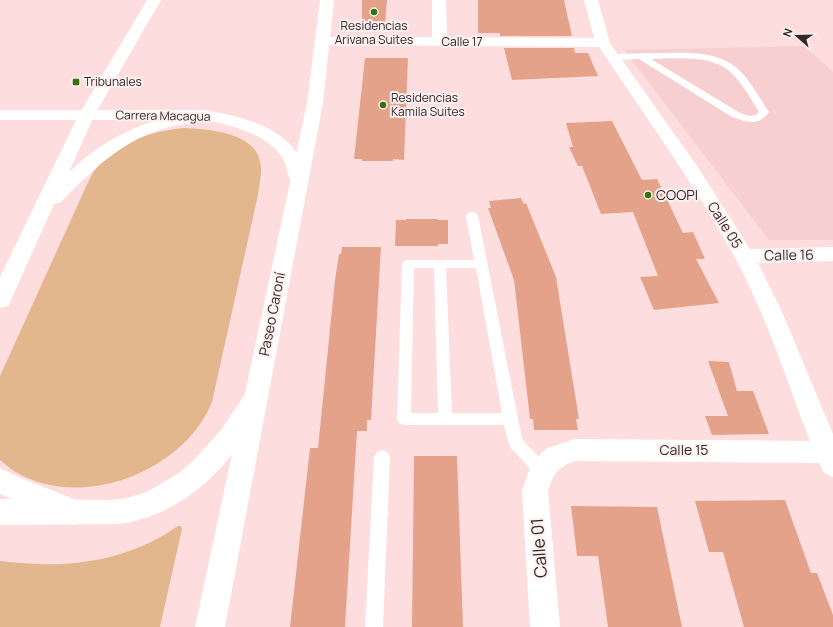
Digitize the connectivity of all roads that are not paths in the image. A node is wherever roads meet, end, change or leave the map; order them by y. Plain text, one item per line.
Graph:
1 (154, 0) edge
2 (327, 0) edge
3 (439, 0) edge
4 (590, 0) edge
5 (322, 41) junction
6 (440, 42) junction
7 (608, 50) junction
8 (642, 57) junction
9 (204, 115) junction
10 (0, 116) edge
11 (86, 116) junction
12 (299, 179) junction
13 (41, 212) junction
14 (472, 216) dead end
15 (833, 254) edge
16 (744, 256) junction
17 (440, 264) junction
18 (481, 264) junction
19 (0, 300) edge
20 (256, 399) junction
21 (445, 419) junction
22 (510, 419) junction
23 (831, 456) edge
24 (382, 457) dead end
25 (541, 470) junction
26 (0, 480) edge
27 (0, 512) edge
28 (74, 512) junction
29 (210, 627) edge
30 (374, 627) edge
31 (545, 627) edge

1 - 11 street
2 - 5 street, Paseo Caroní
3 - 6 street
4 - 7 street, Calle 05
5 - 6 street, Calle 17
5 - 12 street, Paseo Caroní
6 - 7 street, Calle 17
7 - 8 lane
7 - 16 street, Calle 05
8 - 8 lane
9 - 11 street, Carrera Macagua
9 - 12 street, Carrera Macagua
9 - 13 street
10 - 11 street, Carrera Macagua
11 - 13 street
12 - 20 street, Paseo Caroní
13 - 19 street
14 - 18 lane
15 - 16 street, Calle 16
16 - 23 street, Calle 05
17 - 18 lane
17 - 21 lane
17 - 21 lane
18 - 22 lane
20 - 28 street
20 - 29 street, Paseo Caroní
21 - 22 lane
22 - 25 lane
23 - 25 street, Calle 15
24 - 30 lane
25 - 31 street, Calle 01
26 - 28 street
27 - 28 street

